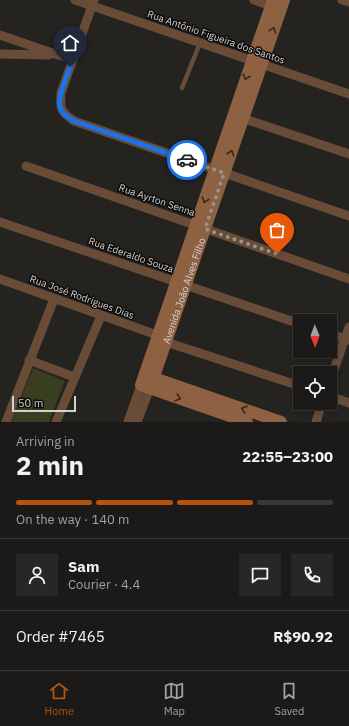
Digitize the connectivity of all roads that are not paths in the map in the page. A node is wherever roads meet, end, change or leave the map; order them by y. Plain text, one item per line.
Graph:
1 (75, 0) edge
2 (254, 0) edge
3 (284, 0) edge
4 (342, 0) edge
5 (349, 2) edge
6 (93, 3) edge
7 (272, 3) edge
8 (0, 35) edge
9 (200, 43) junction
10 (0, 54) edge
11 (58, 55) junction
12 (73, 58) junction
13 (256, 62) junction
14 (182, 88) dead end
15 (349, 94) edge
16 (238, 116) junction
17 (349, 154) edge
18 (26, 166) dead end
19 (220, 172) junction
20 (349, 216) edge
21 (0, 222) edge
22 (200, 227) junction
23 (0, 279) edge
24 (349, 279) edge
25 (181, 284) junction
26 (54, 299) junction
27 (101, 316) junction
28 (293, 322) edge
29 (349, 327) edge
30 (337, 336) edge
31 (162, 338) junction
32 (347, 339) edge
33 (29, 360) junction
34 (336, 366) edge
35 (74, 377) junction
36 (148, 381) junction
37 (293, 384) edge
38 (337, 399) edge
39 (349, 403) edge
40 (320, 410) edge
41 (6, 422) edge
42 (56, 422) edge
43 (128, 422) edge
44 (137, 422) edge
45 (247, 422) edge
46 (281, 422) edge
47 (316, 422) edge

1 - 6 street, Rua Antônio Figueira dos Santos
2 - 7 street
13 -> 3 street, Avenida João Alves Filho
4 - 5 street
6 - 9 street, Rua Antônio Figueira dos Santos
6 - 12 street
7 - 13 street, Avenida João Alves Filho
8 - 11 street
9 - 13 street, Rua Antônio Figueira dos Santos
9 - 14 lane
10 - 11 street
11 - 12 street
12 - 19 street
13 - 15 street, Rua Antônio Figueira dos Santos
13 - 16 street, Avenida João Alves Filho
16 - 17 street
16 - 19 street, Avenida João Alves Filho
18 - 22 street, Rua Ayrton Senna
19 - 20 street
19 - 22 street, Avenida João Alves Filho
21 - 25 street, Rua Ederaldo Souza
22 - 24 street, Rua Ayrton Senna
22 - 25 street, Avenida João Alves Filho
23 - 26 street, Rua José Rodrigues Dias
25 - 28 street, Rua Ederaldo Souza
25 - 31 street, Avenida João Alves Filho
26 - 27 street, Rua José Rodrigues Dias
26 - 33 street
27 - 31 street, Rua José Rodrigues Dias
27 - 35 street
29 - 32 street
30 - 32 street
31 - 36 street, Avenida João Alves Filho
31 - 37 street, Rua José Rodrigues Dias
32 - 34 street
33 - 35 street
33 - 41 street
35 - 42 street
36 - 43 street, Avenida João Alves Filho
36 - 44 street, Avenida João Alves Filho
36 -> 45 street
46 -> 36 street
38 - 39 street
40 - 47 street

